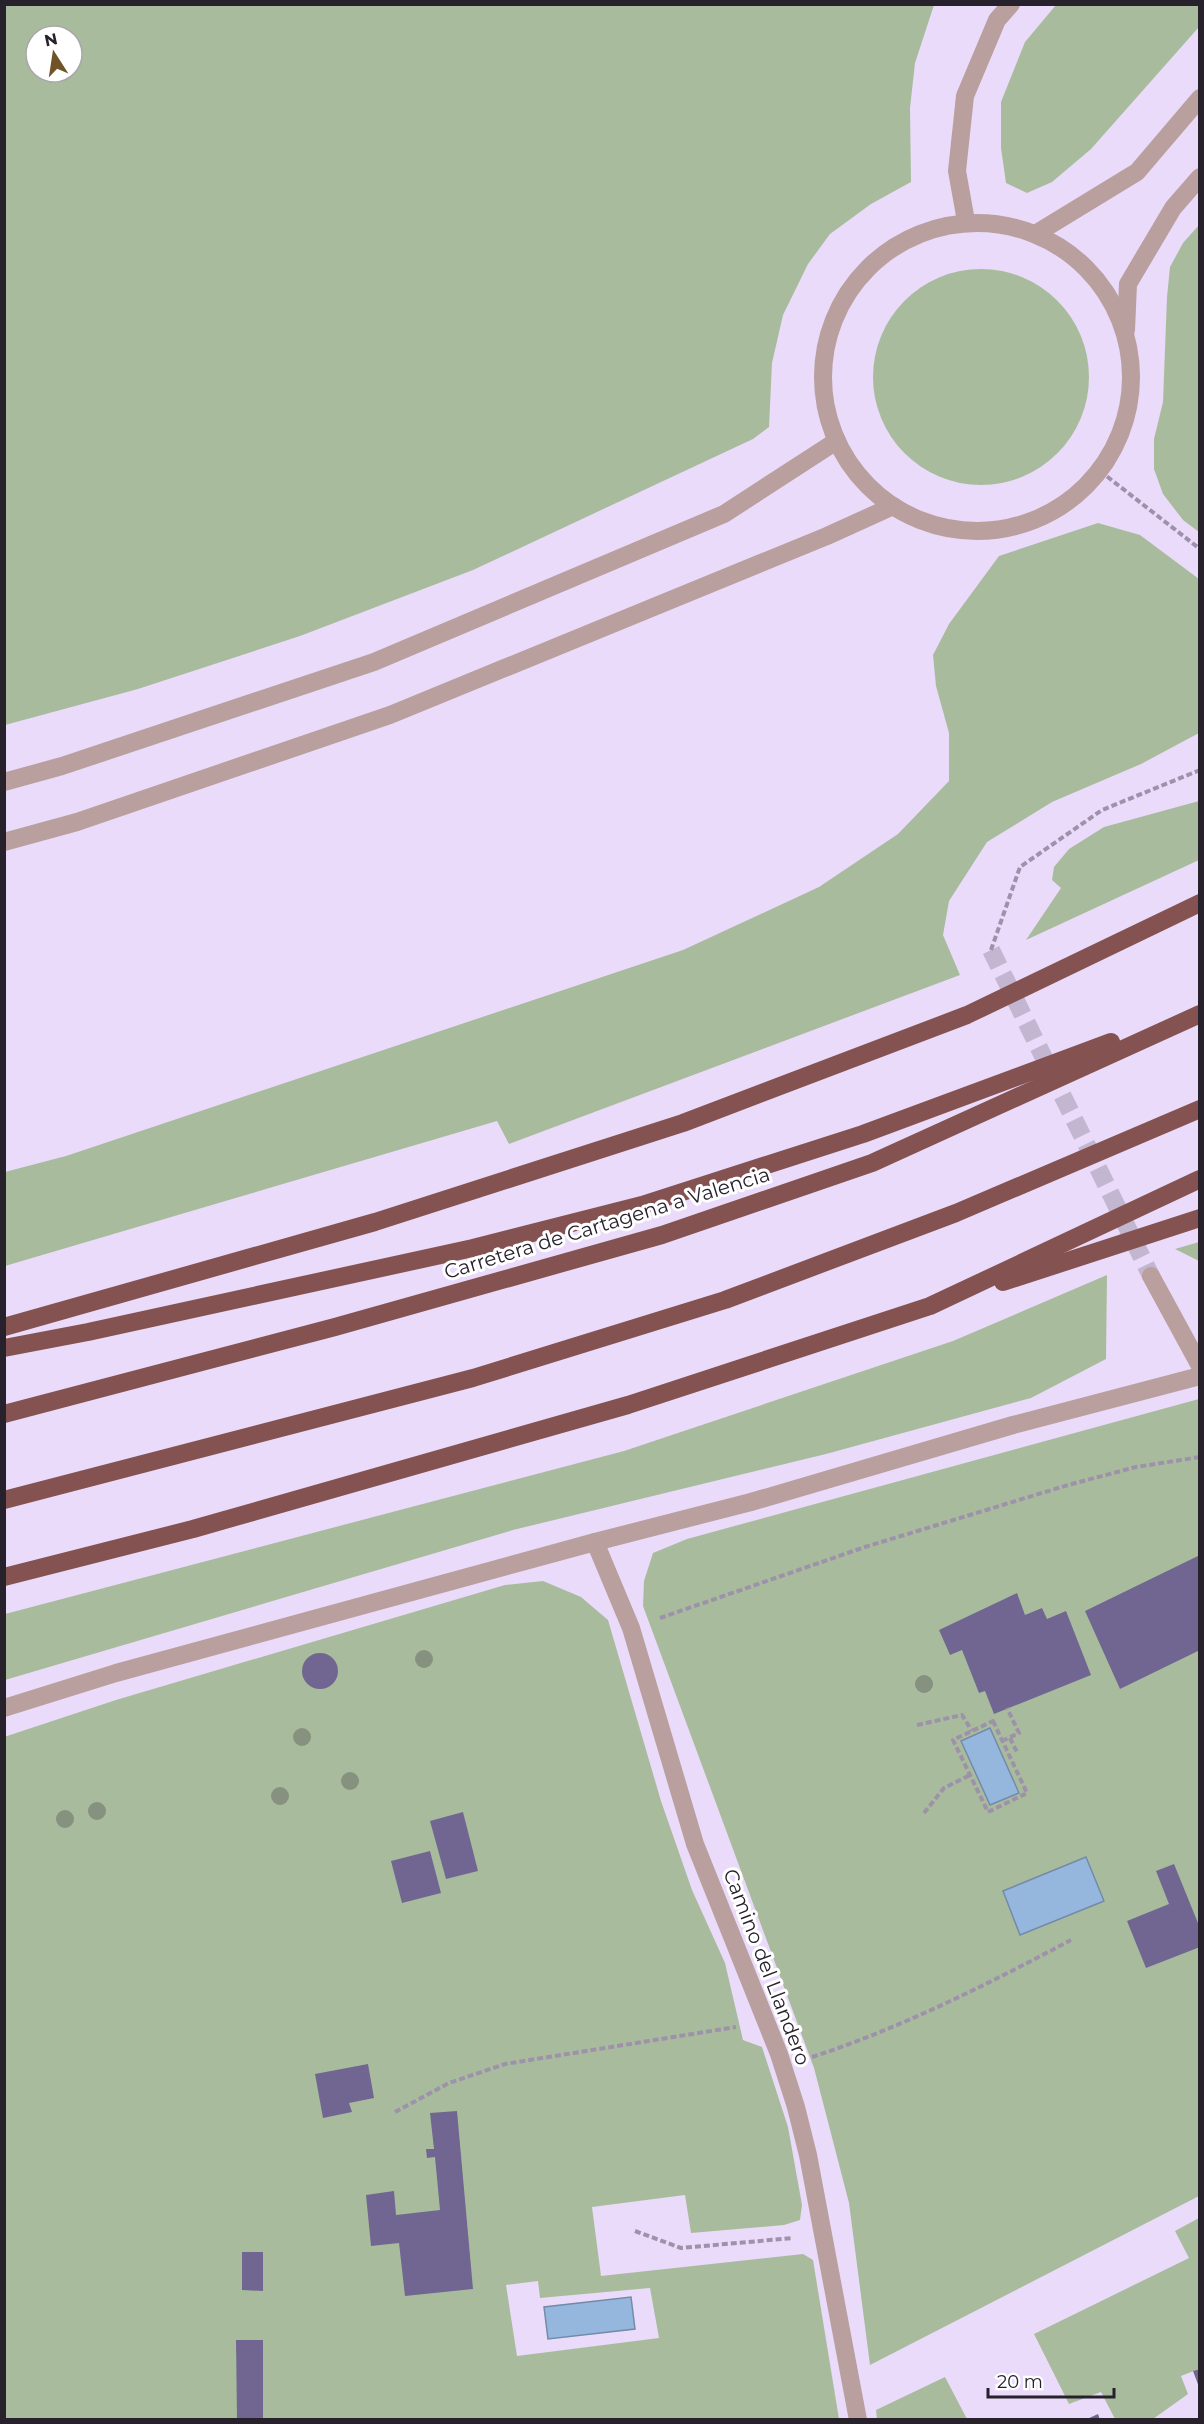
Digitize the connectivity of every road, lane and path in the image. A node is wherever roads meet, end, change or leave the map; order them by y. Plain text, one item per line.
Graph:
1 (1011, 4) edge
2 (1200, 98) edge
3 (1200, 177) edge
4 (966, 221) junction
5 (1037, 233) junction
6 (1126, 332) junction
7 (836, 442) junction
8 (1100, 471) junction
9 (892, 506) junction
10 (1200, 549) edge
11 (1200, 770) edge
12 (4, 782) edge
13 (4, 842) edge
14 (1200, 903) edge
15 (991, 950) dead end
16 (1200, 1011) edge
17 (1200, 1109) edge
18 (1200, 1179) edge
19 (1200, 1218) edge
20 (1151, 1276) tunnel mouth
21 (930, 1306) junction
22 (4, 1327) edge
23 (4, 1348) edge
24 (1200, 1366) edge
25 (1200, 1376) edge
26 (4, 1414) edge
27 (1200, 1457) edge
28 (4, 1500) edge
29 (595, 1542) junction
30 (4, 1577) edge
31 (631, 1628) junction
32 (4, 1708) edge
33 (1007, 1708) dead end
34 (917, 1725) dead end
35 (972, 1731) junction
36 (1010, 1738) junction
37 (1002, 1741) junction
38 (1018, 1754) dead end
39 (970, 1775) junction
40 (924, 1814) dead end
41 (1071, 1940) dead end
42 (766, 2021) junction
43 (783, 2066) junction
44 (395, 2112) dead end
45 (635, 2231) dead end
46 (823, 2234) junction
47 (858, 2420) edge

1 - 4 street
2 - 5 street
3 - 6 street
4 - 5 street
4 - 7 street
5 - 6 street
6 - 8 street
7 - 9 street
7 - 12 street
8 - 9 street
8 - 10 path
9 - 13 street
11 - 15 path
14 - 22 highway
16 - 23 highway
16 - 26 highway, Carretera de Cartagena a Valencia
17 - 28 highway
18 - 21 highway
19 - 21 highway
20 - 24 street
21 - 30 highway
25 - 29 street
27 - 31 path
29 - 31 street, Camino del Llandero
29 - 32 street
31 - 42 street, Camino del Llandero
33 - 36 path
34 - 35 path
35 - 37 path
35 - 39 path
36 - 37 path
36 - 38 path
37 - 39 path
39 - 40 path
41 - 43 path
42 - 43 street, Camino del Llandero
42 - 44 path
43 - 46 street, Camino del Llandero
45 - 46 path
46 - 47 street, Camino del Llandero

